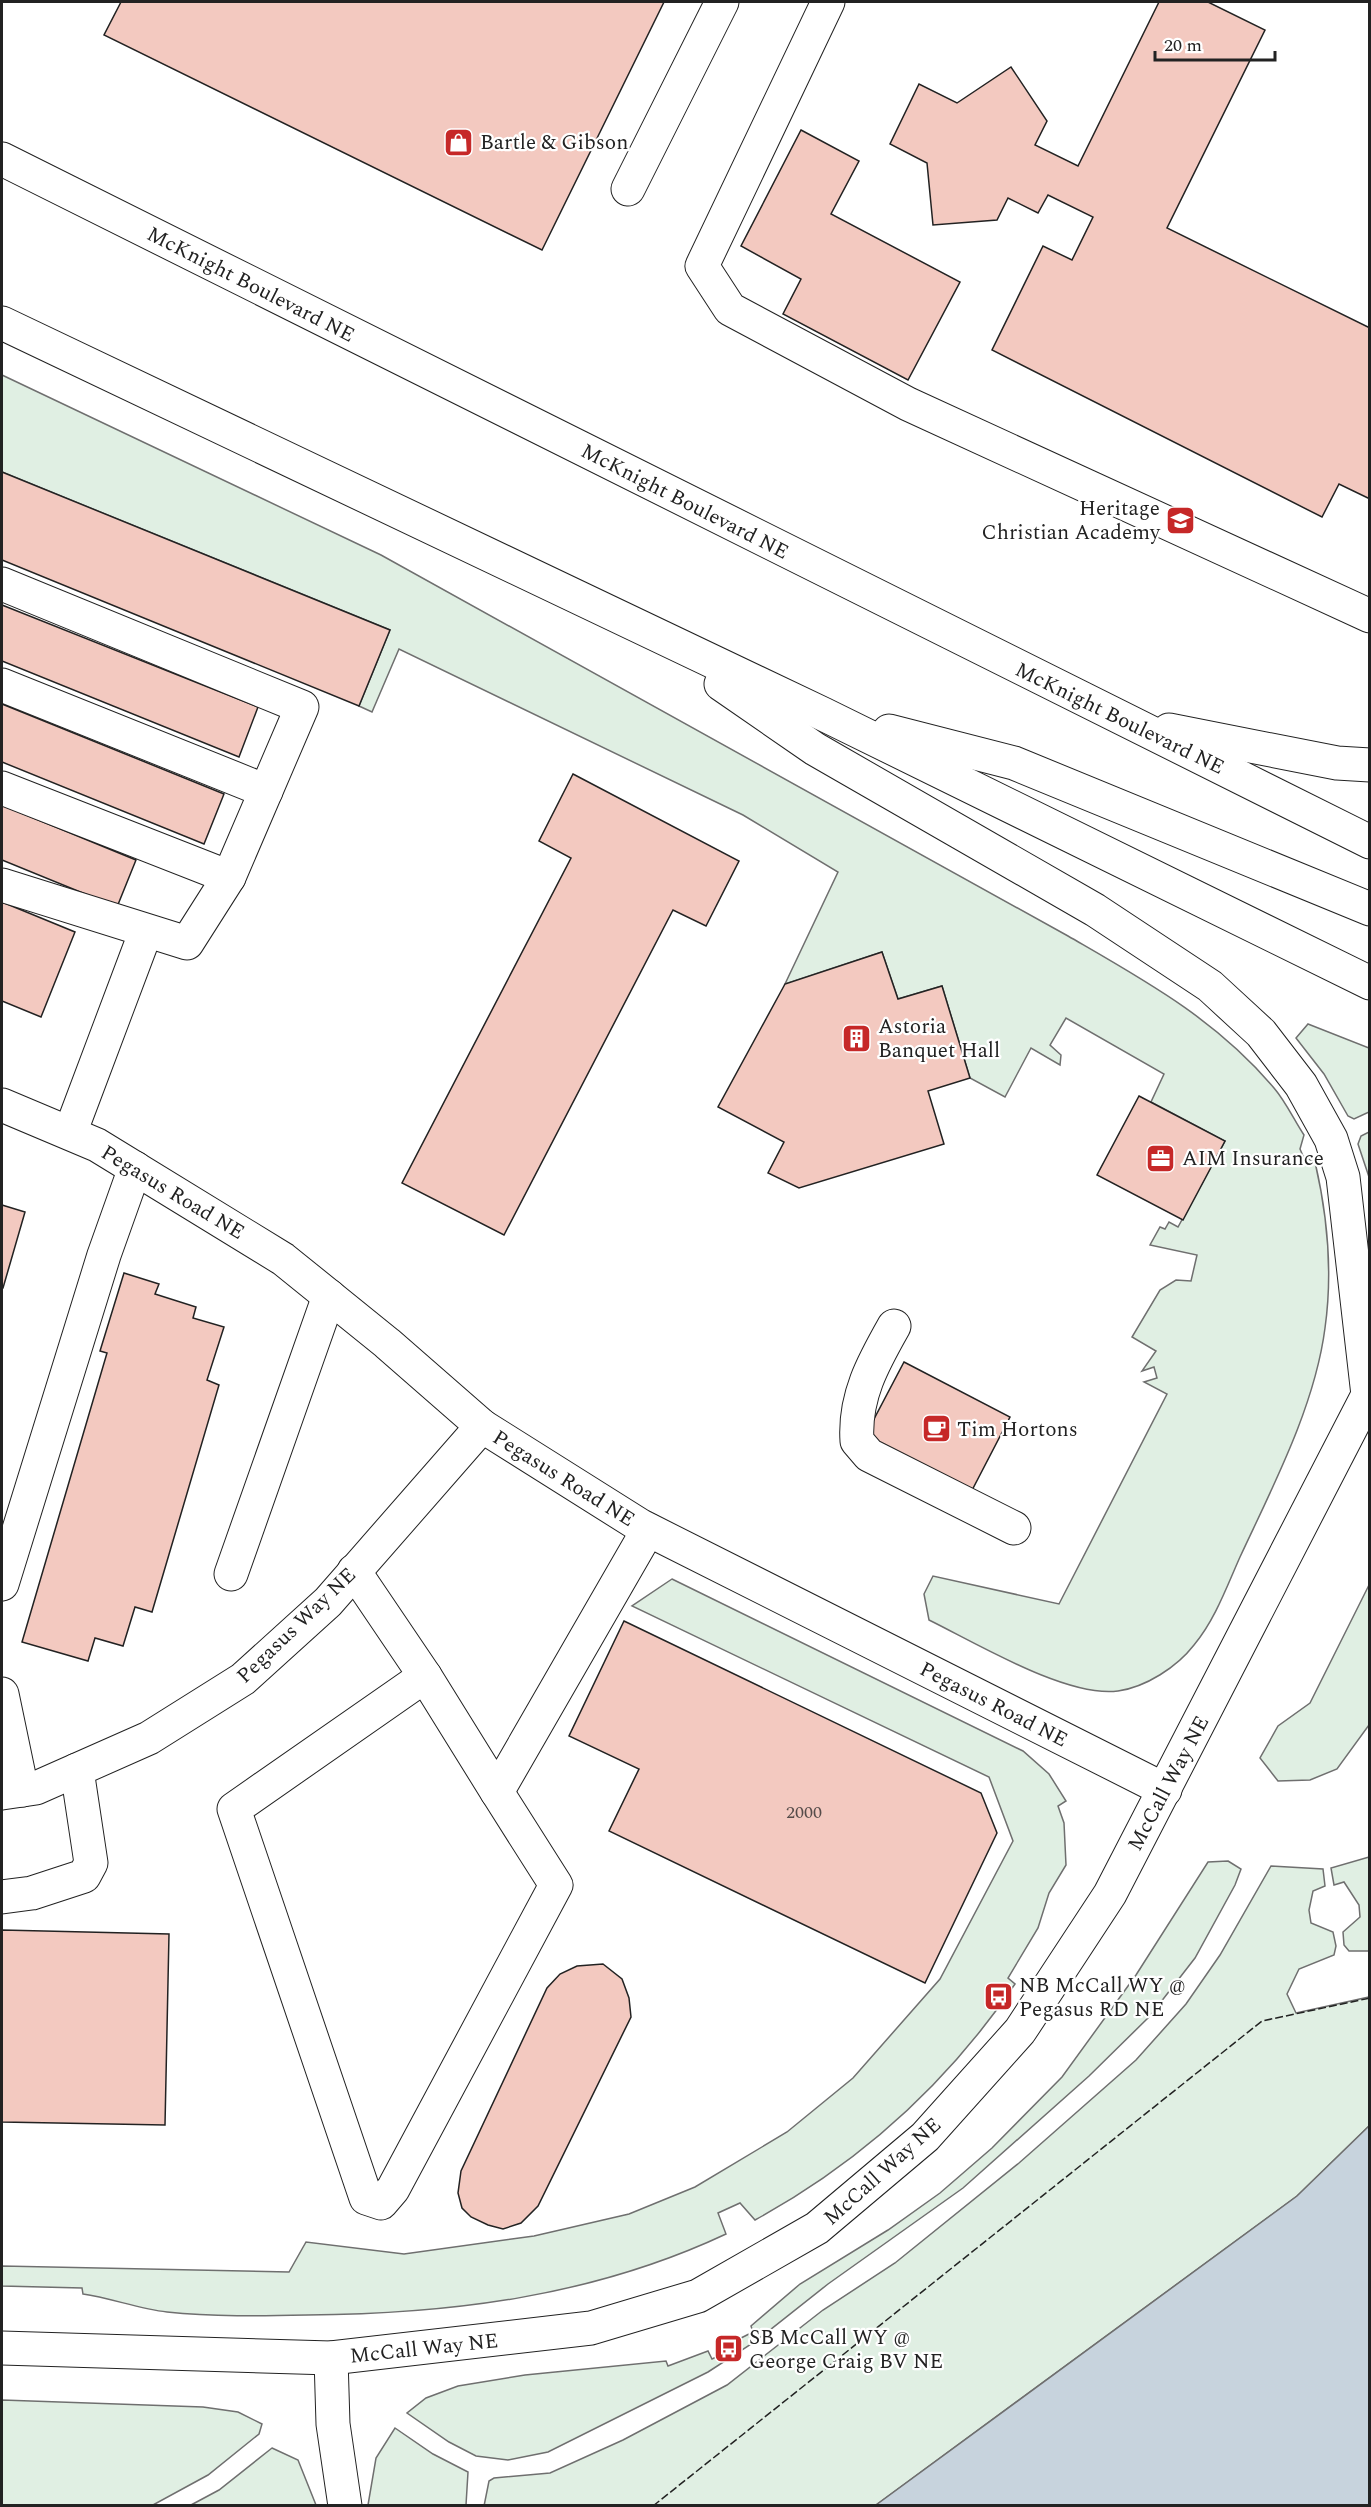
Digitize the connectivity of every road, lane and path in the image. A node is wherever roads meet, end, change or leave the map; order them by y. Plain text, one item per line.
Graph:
1 (722, 2) edge
2 (828, 2) edge
3 (2, 159) edge
4 (628, 189) dead end
5 (2, 323) edge
6 (2, 584) edge
7 (1370, 616) edge
8 (641, 629) junction
9 (2, 685) edge
10 (823, 714) junction
11 (1126, 721) junction
12 (1370, 765) edge
13 (2, 788) edge
14 (266, 791) junction
15 (1370, 842) edge
16 (229, 877) junction
17 (2, 885) edge
18 (1370, 909) edge
19 (146, 931) junction
20 (1370, 983) edge
21 (2, 1105) edge
22 (70, 1133) junction
23 (135, 1168) junction
24 (329, 1296) junction
25 (894, 1326) dead end
26 (1369, 1393) edge
27 (482, 1426) junction
28 (1014, 1528) dead end
29 (648, 1530) junction
30 (354, 1571) junction
31 (231, 1574) dead end
32 (2, 1584) edge
33 (425, 1676) junction
34 (2, 1694) edge
35 (77, 1770) junction
36 (1166, 1790) junction
37 (12, 1791) edge
38 (497, 1792) junction
39 (2, 1897) edge
40 (2, 2349) edge
41 (331, 2358) junction
42 (345, 2505) edge

1 - 4 main road
2 - 7 main road
3 - 11 main road, McKnight Boulevard NE
5 - 8 main road
6 - 14 main road
8 - 10 main road
8 - 26 main road
9 - 14 main road
10 - 18 main road
10 - 20 main road
11 - 12 main road
11 - 15 main road, McKnight Boulevard NE
13 - 16 main road
14 - 16 main road
16 - 19 main road
17 - 19 main road
19 - 22 main road
21 - 22 main road, Pegasus Road NE
22 - 23 main road, Pegasus Road NE
23 - 24 main road, Pegasus Road NE
23 - 32 main road
24 - 27 main road, Pegasus Road NE
24 - 31 main road
25 - 28 main road
26 - 36 main road, McCall Way NE
27 - 29 main road, Pegasus Road NE
27 - 30 main road, Pegasus Way NE
29 - 36 main road, Pegasus Road NE
29 - 38 main road
30 - 33 main road
30 - 35 main road, Pegasus Way NE
33 - 38 main road
33 - 38 main road
34 - 37 main road
35 - 37 main road, Pegasus Way NE
35 - 39 main road
36 - 41 main road, McCall Way NE
40 - 41 main road, McCall Way NE
41 - 42 main road

